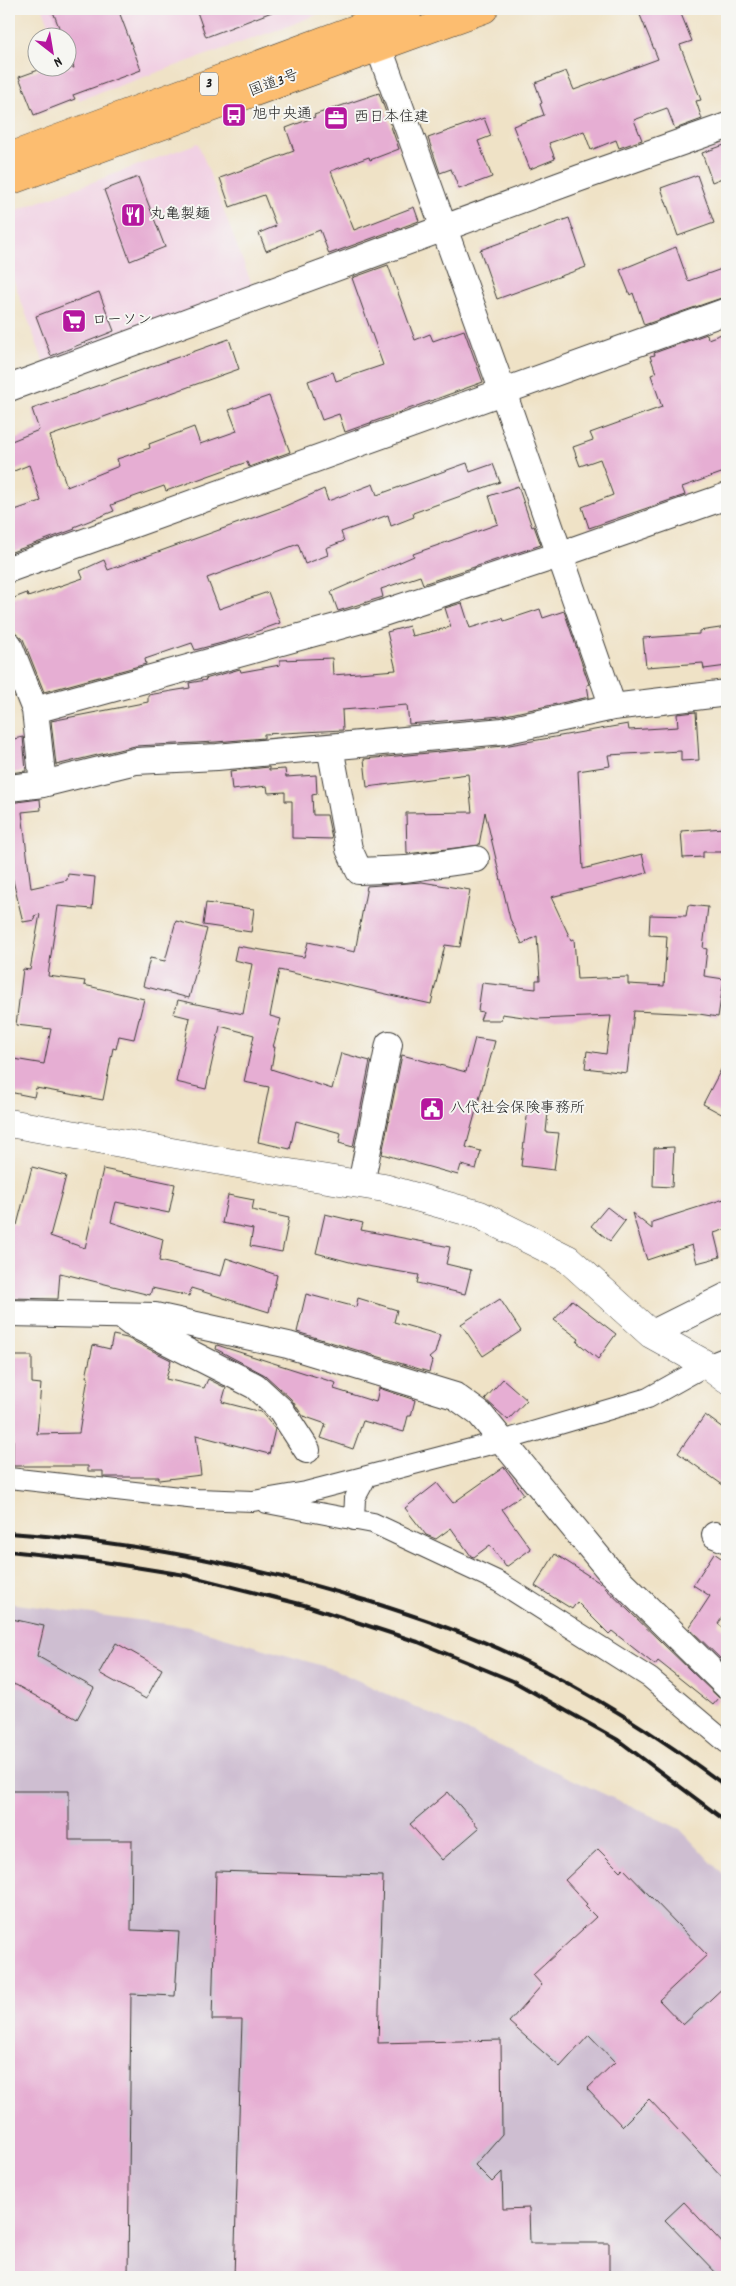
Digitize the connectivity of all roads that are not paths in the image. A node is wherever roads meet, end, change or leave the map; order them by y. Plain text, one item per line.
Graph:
1 (408, 9) edge
2 (484, 9) edge
3 (371, 25) edge
4 (727, 126) edge
5 (9, 157) edge
6 (9, 181) edge
7 (443, 228) junction
8 (727, 311) edge
9 (9, 388) edge
10 (503, 392) junction
11 (727, 496) edge
12 (559, 555) junction
13 (9, 569) edge
14 (9, 645) edge
15 (727, 693) edge
16 (613, 707) junction
17 (35, 710) junction
18 (330, 747) junction
19 (43, 784) junction
20 (9, 788) edge
21 (476, 859) dead end
22 (389, 1044) dead end
23 (9, 1123) edge
24 (361, 1184) junction
25 (727, 1296) edge
26 (9, 1313) edge
27 (121, 1315) junction
28 (651, 1334) junction
29 (720, 1367) edge
30 (502, 1441) junction
31 (307, 1450) dead end
32 (367, 1476) junction
33 (9, 1478) edge
34 (253, 1501) junction
35 (354, 1520) junction
36 (727, 1686) edge
37 (727, 1743) edge

1 - 3 highway, 国道3号 / 3
2 - 3 highway, 国道3号 / 3
3 - 5 highway, 国道3号 / 3
3 - 6 highway, 国道3号 / 3
3 - 7 street
4 - 7 street
7 - 9 street
7 - 10 street
8 - 10 street
10 - 12 street
10 - 13 street
11 - 12 street
12 - 16 street
12 - 17 street
14 - 17 street
15 - 16 street
16 - 18 street
17 - 19 street
18 - 19 street
18 - 21 street
19 - 20 street
22 - 24 street
23 - 24 street
24 - 28 street
25 - 28 street
26 - 27 street
27 - 30 street
27 - 31 street
28 - 29 street
29 - 30 street
30 - 32 street
30 - 36 street
32 - 34 street
32 - 35 street
33 - 34 street
34 - 35 street
35 - 37 street

